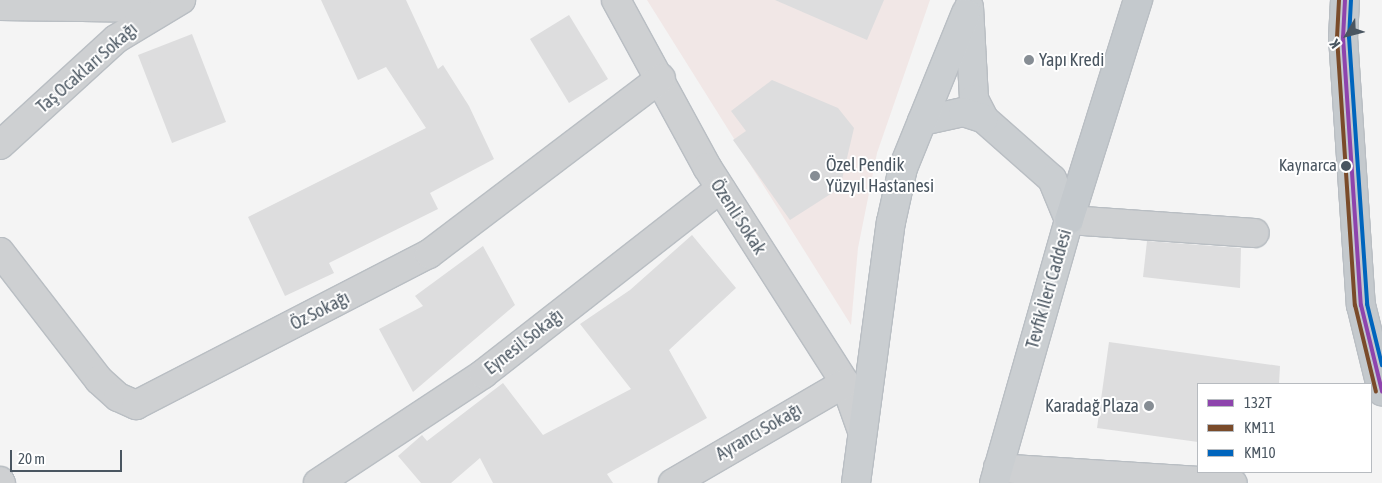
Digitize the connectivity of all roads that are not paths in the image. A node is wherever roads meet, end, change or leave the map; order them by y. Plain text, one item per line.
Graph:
1 (616, 0) edge
2 (1138, 0) edge
3 (1337, 0) edge
4 (1345, 0) edge
5 (172, 4) edge
6 (970, 4) edge
7 (0, 6) edge
8 (1343, 37) junction
9 (661, 78) junction
10 (984, 120) junction
11 (922, 121) junction
12 (2, 141) edge
13 (720, 189) junction
14 (1069, 220) junction
15 (1255, 233) dead end
16 (0, 252) edge
17 (845, 383) junction
18 (1382, 391) edge
19 (862, 432) junction
20 (996, 475) edge
21 (318, 483) edge
22 (673, 483) edge
23 (856, 483) edge
24 (1233, 483) edge

1 - 9 street, Özenli Sokak
2 - 14 highway
3 - 8 highway
4 - 8 highway
5 - 7 street
5 - 12 street, Taş Ocakları Sokağı
6 - 10 main road, Tevfik İleri Caddesi
6 - 11 main road, Tevfik İleri Caddesi
8 - 18 highway
9 - 13 street, Özenli Sokak
9 - 16 street, Öz Sokağı
10 - 11 main road
10 - 14 main road, Tevfik İleri Caddesi
11 - 19 main road, Tevfik İleri Caddesi
13 - 17 street, Özenli Sokak
13 - 21 street, Eynesil Sokağı
14 - 15 street
14 - 20 main road, Tevfik İleri Caddesi
17 - 19 street, Özenli Sokak
17 - 22 street, Ayrancı Sokağı
19 - 23 main road, Tevfik İleri Caddesi
20 - 24 street

